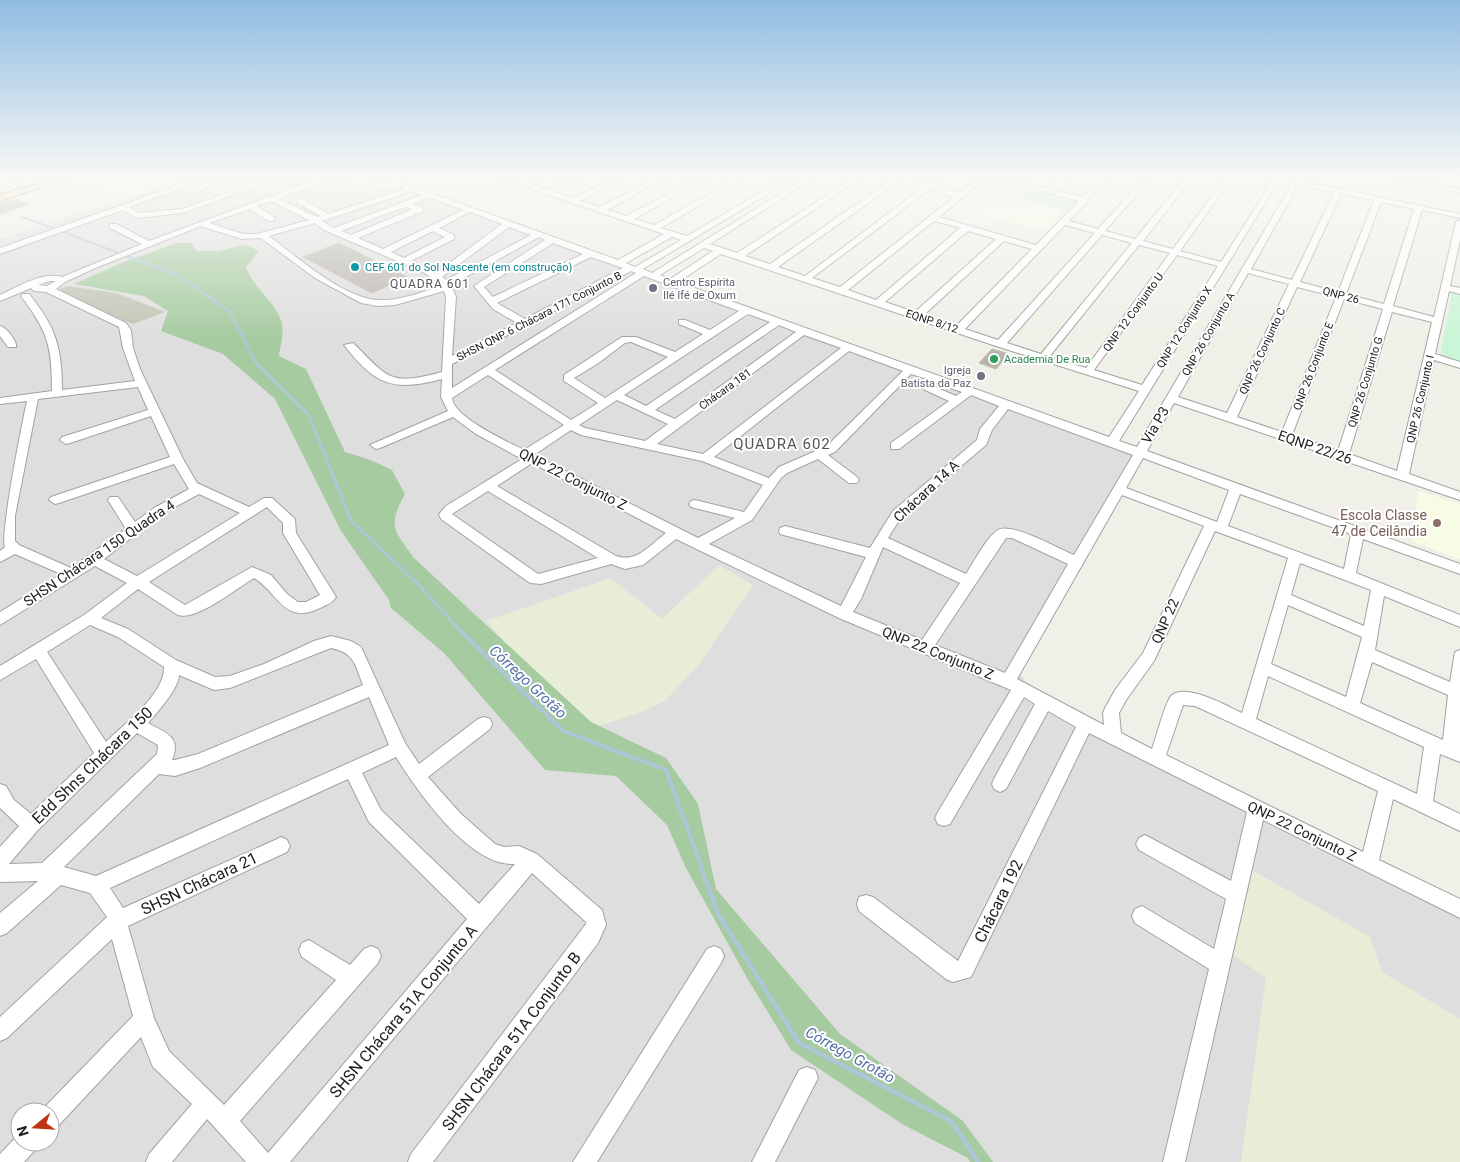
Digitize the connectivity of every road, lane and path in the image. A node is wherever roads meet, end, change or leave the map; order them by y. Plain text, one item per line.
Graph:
1 (54, 231) edge
2 (123, 231) edge
3 (181, 231) edge
4 (227, 231) edge
5 (278, 231) edge
6 (334, 231) edge
7 (368, 231) edge
8 (426, 231) edge
9 (441, 231) edge
10 (497, 231) edge
11 (529, 231) edge
12 (664, 231) edge
13 (700, 231) edge
14 (725, 231) edge
15 (777, 231) edge
16 (823, 231) edge
17 (869, 231) edge
18 (916, 231) edge
19 (962, 231) edge
20 (978, 231) edge
21 (1054, 231) edge
22 (1146, 231) edge
23 (1191, 231) edge
24 (1243, 231) edge
25 (1268, 231) edge
26 (1319, 231) edge
27 (1365, 231) edge
28 (1411, 231) edge
29 (1458, 231) edge
30 (1098, 232) joint
31 (537, 234) junction
32 (671, 234) junction
33 (262, 236) junction
34 (352, 238) junction
35 (1002, 238) junction
36 (687, 239) junction
37 (551, 240) junction
38 (1137, 242) junction
39 (149, 244) junction
40 (703, 245) junction
41 (1038, 248) junction
42 (721, 250) junction
43 (0, 251) edge
44 (384, 252) junction
45 (1176, 252) junction
46 (590, 254) junction
47 (739, 256) junction
48 (404, 261) junction
49 (618, 264) junction
50 (1222, 265) junction
51 (772, 267) junction
52 (1245, 270) junction
53 (640, 272) junction
54 (438, 276) junction
55 (806, 278) junction
56 (59, 279) junction
57 (670, 283) junction
58 (1294, 283) junction
59 (447, 286) junction
60 (1445, 287) junction
61 (41, 288) junction
62 (842, 290) junction
63 (1460, 291) edge
64 (1340, 295) junction
65 (26, 296) junction
66 (0, 298) edge
67 (491, 302) junction
68 (878, 303) junction
69 (1199, 304) junction
70 (0, 306) edge
71 (1387, 307) junction
72 (747, 310) junction
73 (1222, 310) junction
74 (1193, 313) junction
75 (917, 316) junction
76 (1216, 320) junction
77 (1438, 321) junction
78 (523, 322) junction
79 (682, 322) dead end
80 (777, 322) junction
81 (0, 329) edge
82 (958, 330) junction
83 (804, 331) junction
84 (711, 334) junction
85 (1000, 344) junction
86 (12, 345) dead end
87 (349, 345) dead end
88 (848, 347) junction
89 (675, 356) junction
90 (1430, 356) junction
91 (1043, 358) junction
92 (1460, 365) edge
93 (448, 368) junction
94 (489, 372) junction
95 (907, 372) junction
96 (1088, 372) junction
97 (931, 381) joint
98 (142, 383) junction
99 (1144, 389) junction
100 (57, 393) junction
101 (615, 395) junction
102 (33, 396) junction
103 (964, 396) junction
104 (446, 397) junction
105 (1171, 398) junction
106 (0, 401) edge
107 (604, 402) junction
108 (1003, 407) junction
109 (646, 411) junction
110 (155, 412) junction
111 (454, 412) junction
112 (1230, 419) junction
113 (676, 424) junction
114 (570, 425) junction
115 (1286, 437) junction
116 (66, 440) dead end
117 (1112, 442) junction
118 (376, 445) dead end
119 (646, 446) junction
120 (896, 446) dead end
121 (1139, 452) junction
122 (820, 455) junction
123 (529, 456) junction
124 (1342, 456) junction
125 (705, 458) junction
126 (177, 459) junction
127 (1402, 477) junction
128 (853, 480) dead end
129 (770, 483) junction
130 (488, 486) junction
131 (1236, 487) junction
132 (1117, 489) junction
133 (198, 490) junction
134 (1460, 496) edge
135 (55, 500) dead end
136 (114, 500) dead end
137 (6, 502) edge
138 (696, 504) dead end
139 (249, 512) junction
140 (746, 518) junction
141 (1216, 526) junction
142 (133, 529) junction
143 (785, 531) dead end
144 (676, 532) junction
145 (1358, 532) junction
146 (880, 540) junction
147 (698, 544) junction
148 (14, 548) junction
149 (874, 554) junction
150 (1295, 556) junction
151 (0, 557) edge
152 (611, 558) junction
153 (94, 560) junction
154 (1076, 562) junction
155 (1460, 569) edge
156 (71, 573) junction
157 (1350, 576) junction
158 (968, 581) junction
159 (138, 582) junction
160 (1378, 589) junction
161 (1284, 598) junction
162 (844, 614) junction
163 (0, 619) edge
164 (89, 619) junction
165 (1460, 621) edge
166 (1369, 634) junction
167 (925, 648) junction
168 (38, 650) junction
169 (1366, 653) junction
170 (171, 664) junction
171 (1459, 666) edge
172 (1263, 667) junction
173 (0, 674) edge
174 (1015, 685) junction
175 (373, 688) junction
176 (1455, 691) junction
177 (1045, 701) junction
178 (1351, 707) junction
179 (1111, 714) junction
180 (1247, 722) junction
181 (136, 724) junction
182 (484, 724) dead end
183 (1087, 724) junction
184 (1113, 737) junction
185 (1433, 743) junction
186 (400, 748) junction
187 (1455, 752) edge
188 (104, 755) junction
189 (1157, 758) junction
190 (158, 766) junction
191 (352, 770) junction
192 (416, 776) junction
193 (1000, 784) dead end
194 (1387, 788) junction
195 (0, 792) edge
196 (1424, 807) junction
197 (1256, 814) junction
198 (944, 818) dead end
199 (1460, 823) edge
200 (31, 825) junction
201 (1145, 844) dead end
202 (281, 846) dead end
203 (525, 857) junction
204 (0, 861) edge
205 (1369, 864) junction
206 (0, 873) edge
207 (53, 873) junction
208 (96, 885) junction
209 (1237, 895) junction
210 (866, 904) dead end
211 (1460, 910) edge
212 (1142, 916) dead end
213 (595, 917) joint
214 (480, 918) junction
215 (117, 921) junction
216 (0, 926) edge
217 (309, 950) dead end
218 (370, 956) dead end
219 (714, 956) dead end
220 (1221, 965) junction
221 (351, 978) junction
222 (144, 1019) junction
223 (0, 1031) edge
224 (806, 1078) dead end
225 (206, 1104) junction
226 (60, 1107) edge
227 (225, 1121) junction
228 (18, 1152) edge
229 (8, 1162) edge
230 (157, 1162) edge
231 (261, 1162) edge
232 (275, 1162) edge
233 (419, 1162) edge
234 (584, 1162) edge
235 (763, 1162) edge
236 (1174, 1162) edge

1 - 43 street
2 - 39 street
3 - 39 street
4 - 33 street
5 - 33 street
6 - 34 street
7 - 34 street
8 - 44 street
9 - 48 street
10 - 54 street
11 - 31 street
12 - 32 street
13 - 36 street
14 - 40 street
15 - 47 street
16 - 51 street
17 - 55 street
18 - 62 street
19 - 68 street
20 - 35 street
21 - 41 street
22 - 38 street
23 - 45 street, QNP 12 Conjunto U
24 - 50 street, QNP 12 Conjunto X
25 - 52 street, QNP 26 Conjunto A
26 - 58 street, QNP 26 Conjunto C
27 - 64 street
28 - 71 street, QNP 26 Conjunto G
29 - 60 street, QNP 26 Conjunto I
30 - 38 street
30 - 85 street
31 - 37 street
31 - 59 street
32 - 36 street
32 - 49 street
33 - 59 street
34 - 44 street
35 - 41 street
35 - 75 street
36 - 53 street
37 - 46 street
37 - 67 street
38 - 45 street
38 - 91 street
39 - 56 street
40 - 42 street, EQNP 8/12
40 - 53 street
41 - 82 street
42 - 47 street, EQNP 8/12
42 - 57 street
44 - 48 street
45 - 50 street
45 - 96 street, QNP 12 Conjunto U
46 - 49 street
46 - 67 street
47 - 51 street, EQNP 8/12
48 - 54 street
49 - 53 street
50 - 69 street, QNP 12 Conjunto X
51 - 55 street, EQNP 8/12
52 - 58 street, QNP 26
52 - 73 street, QNP 26 Conjunto A
53 - 57 street
53 - 78 street, SHSN QNP 6 Chácara 171 Conjunto B
53 - 94 street
54 - 59 street
55 - 62 street, EQNP 8/12
56 - 61 street
56 - 61 street
57 - 72 street
58 - 64 street, QNP 26
58 - 112 street, QNP 26 Conjunto C
59 - 93 street
60 - 63 street
60 - 77 street, QNP 26 Conjunto I
61 - 65 street
61 - 66 street
61 - 98 street
62 - 68 street, EQNP 8/12
64 - 71 street, QNP 26
64 - 115 street, QNP 26 Conjunto E
65 - 70 street
65 - 100 street
67 - 78 street
68 - 75 street, EQNP 8/12
69 - 73 street
69 - 74 street, QNP 12 Conjunto X
71 - 77 street, QNP 26
71 - 124 street, QNP 26 Conjunto G
72 - 80 street
72 - 84 street
73 - 76 street, QNP 26 Conjunto A
74 - 76 street
74 - 99 street, QNP 12 Conjunto X
75 - 82 street, EQNP 8/12
76 - 105 street, QNP 26 Conjunto A
77 - 90 street, QNP 26 Conjunto I
78 - 93 street, SHSN QNP 6 Chácara 171 Conjunto B
79 - 84 street
80 - 83 street
80 - 109 street, Chácara 181
81 - 86 street
82 - 85 street, EQNP 8/12
83 - 88 street
83 - 113 street, Chácara 181
84 - 89 street
85 - 91 street, EQNP 8/12
87 - 93 street, SHSN QNP 6 Chácara 171 Conjunto B
88 - 95 street
88 - 125 street
89 - 101 street
89 - 107 street
90 - 92 street
90 - 127 street, QNP 26 Conjunto I
91 - 96 street, EQNP 8/12
93 - 104 street
94 - 104 street
94 - 114 street
95 - 97 street
95 - 122 street
96 - 99 street, EQNP 8/12
97 - 103 street
98 - 100 street
98 - 110 street
99 - 117 street, Via P3
100 - 102 street
101 - 107 street
101 - 109 street
102 - 106 street
102 - 137 street
103 - 108 street
103 - 120 street
104 - 111 street, QNP 22 Conjunto Z
105 - 112 street, EQNP 22/26
105 - 121 street, Via P3
107 - 114 street
108 - 117 street
108 - 146 street, Chácara 14 A
109 - 113 street
110 - 116 street
110 - 126 street
111 - 118 street
111 - 123 street, QNP 22 Conjunto Z
112 - 115 street, EQNP 22/26
113 - 119 street, Chácara 181
114 - 119 street
114 - 123 street
115 - 124 street, EQNP 22/26
117 - 121 street
119 - 125 street
121 - 131 street
121 - 132 street, Via P3
122 - 128 street
122 - 129 street
123 - 130 street
123 - 144 street, QNP 22 Conjunto Z
124 - 127 street, EQNP 22/26
125 - 129 street
126 - 133 street
126 - 135 street
127 - 134 street, EQNP 22/26
129 - 140 street
130 - 152 street
130 - 152 street
131 - 141 street, QNP 22
131 - 145 street
132 - 141 street
132 - 154 street, Via P3
133 - 139 street
133 - 142 street, SHSN Chácara 150 Quadra 4
136 - 142 street
137 - 148 street
138 - 140 street
139 - 159 street
139 - 159 street
140 - 147 street
141 - 150 street
141 - 179 street, QNP 22
142 - 153 street, SHSN Chácara 150 Quadra 4
143 - 149 street
144 - 147 street, QNP 22 Conjunto Z
144 - 152 street
145 - 155 street
145 - 157 street
146 - 149 street, Chácara 14 A
146 - 158 street
147 - 162 street, QNP 22 Conjunto Z
148 - 151 street
148 - 156 street
149 - 162 street, Chácara 14 A
150 - 157 street
150 - 161 street
153 - 156 street, SHSN Chácara 150 Quadra 4
153 - 159 street
154 - 158 street
154 - 174 street, Via P3
156 - 163 street, SHSN Chácara 150 Quadra 4
157 - 160 street
158 - 167 street
159 - 164 street
160 - 165 street
160 - 166 street
161 - 166 street
161 - 172 street
162 - 167 street, QNP 22 Conjunto Z
164 - 168 street
164 - 170 street
166 - 169 street
167 - 174 street, QNP 22 Conjunto Z
168 - 173 street
168 - 188 street
169 - 176 street
169 - 178 street
170 - 175 street
170 - 181 street, Edd Shns Chácara 150
171 - 176 street
172 - 178 street
172 - 180 street
174 - 177 street, QNP 22 Conjunto Z
174 - 198 street, Via P3
175 - 186 street
175 - 190 street
176 - 187 street
177 - 183 street, QNP 22 Conjunto Z
177 - 193 street
178 - 185 street
179 - 183 street
179 - 184 street
180 - 189 street
180 - 194 street
181 - 188 street, Edd Shns Chácara 150
181 - 190 street
182 - 192 street
183 - 184 street, QNP 22 Conjunto Z
183 - 210 street, Chácara 192
184 - 189 street, QNP 22 Conjunto Z
185 - 187 street
185 - 196 street
186 - 191 street
186 - 192 street
188 - 200 street, Edd Shns Chácara 150
189 - 197 street, QNP 22 Conjunto Z
190 - 207 street
191 - 208 street
191 - 214 street
192 - 203 street
194 - 196 street
194 - 205 street
195 - 200 street
196 - 199 street
197 - 205 street, QNP 22 Conjunto Z
197 - 209 street
200 - 204 street, Edd Shns Chácara 150
201 - 209 street
202 - 215 street, SHSN Chácara 21
203 - 213 street
203 - 214 street, SHSN Chácara 51A Conjunto A
205 - 211 street, QNP 22 Conjunto Z
206 - 207 street
207 - 208 street
207 - 216 street
208 - 215 street
209 - 220 street
212 - 220 street
213 - 233 street, SHSN Chácara 51A Conjunto B
214 - 232 street, SHSN Chácara 51A Conjunto A
215 - 222 street
215 - 223 street, SHSN Chácara 21
217 - 221 street
218 - 221 street
219 - 234 street
220 - 236 street
221 - 227 street
222 - 225 street
222 - 226 street
224 - 235 street
225 - 227 street
225 - 230 street
227 - 231 street
228 - 229 street

